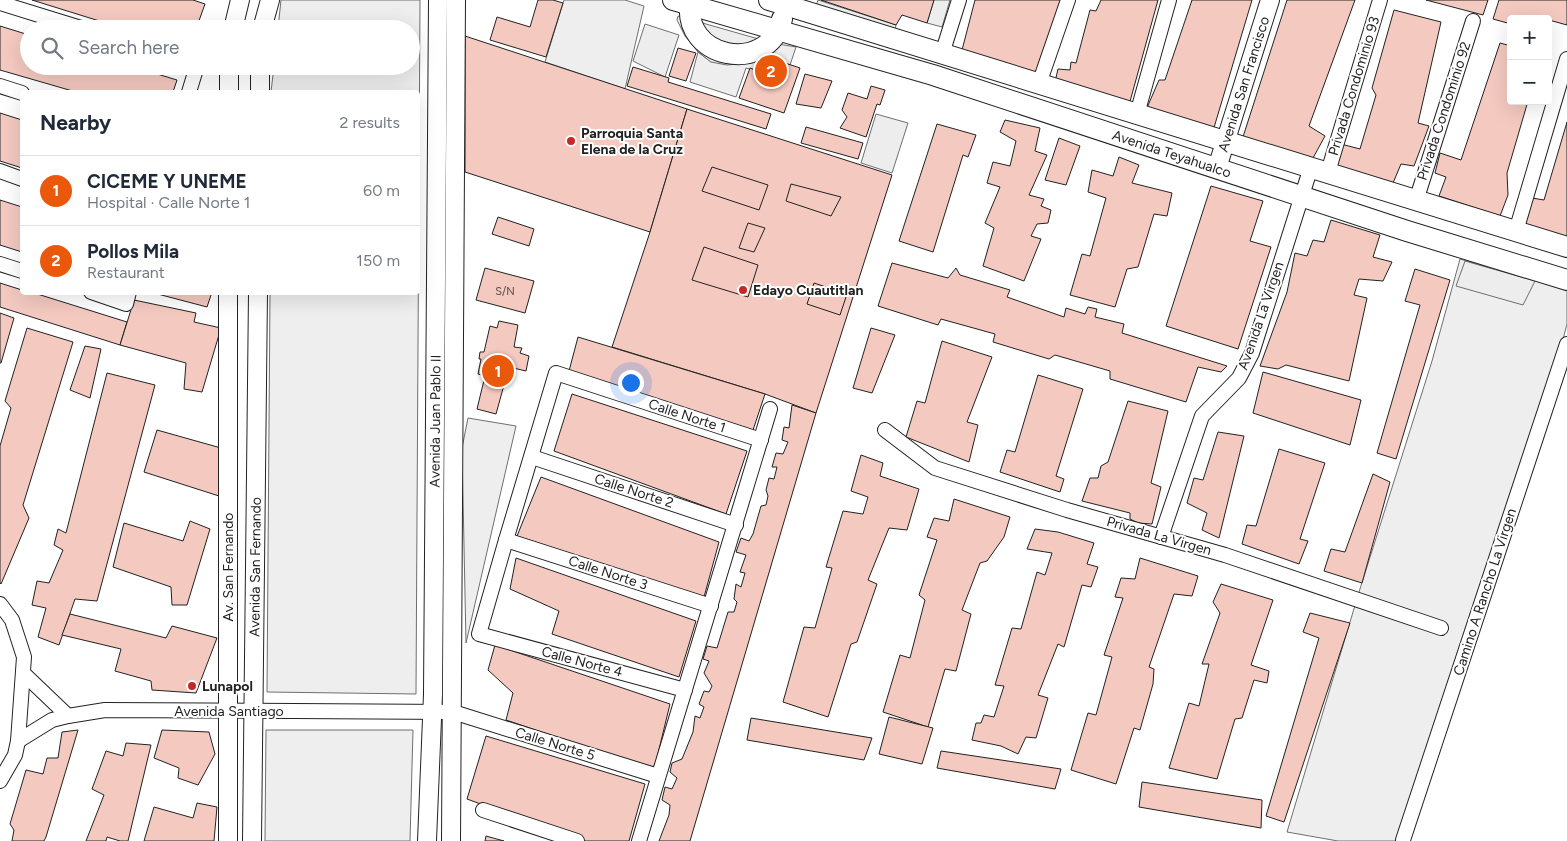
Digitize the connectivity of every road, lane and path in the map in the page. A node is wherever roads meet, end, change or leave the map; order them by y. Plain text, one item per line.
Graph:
1 (240, 0) edge
2 (270, 0) edge
3 (438, 0) edge
4 (456, 0) edge
5 (959, 0) edge
6 (1068, 0) edge
7 (1170, 0) edge
8 (1270, 0) edge
9 (1380, 0) edge
10 (778, 1) edge
11 (685, 2) edge
12 (0, 3) edge
13 (55, 20) edge
14 (235, 20) edge
15 (264, 20) edge
16 (1472, 21) dead end
17 (778, 31) junction
18 (942, 54) junction
19 (1567, 59) edge
20 (194, 75) edge
21 (228, 75) edge
22 (260, 75) edge
23 (1039, 84) junction
24 (0, 86) edge
25 (190, 90) edge
26 (228, 90) edge
27 (260, 90) edge
28 (20, 92) edge
29 (1137, 114) junction
30 (1226, 142) junction
31 (1217, 168) junction
32 (1319, 170) junction
33 (0, 172) edge
34 (20, 178) edge
35 (1302, 196) junction
36 (1416, 200) junction
37 (1516, 231) junction
38 (1567, 247) edge
39 (0, 264) edge
40 (20, 270) edge
41 (1567, 280) edge
42 (100, 295) edge
43 (129, 295) edge
44 (228, 295) edge
45 (258, 295) edge
46 (1567, 344) edge
47 (770, 409) dead end
48 (885, 430) dead end
49 (761, 440) junction
50 (532, 457) junction
51 (736, 525) junction
52 (1161, 537) junction
53 (506, 540) junction
54 (0, 604) edge
55 (711, 606) junction
56 (1441, 628) dead end
57 (23, 674) junction
58 (685, 690) junction
59 (228, 711) junction
60 (253, 711) junction
61 (453, 712) junction
62 (432, 713) junction
63 (68, 716) junction
64 (18, 741) junction
65 (658, 776) junction
66 (0, 781) edge
67 (483, 810) dead end
68 (1402, 840) dead end
69 (228, 841) edge
70 (252, 841) edge
71 (427, 841) edge
72 (451, 841) edge
73 (577, 841) edge
74 (639, 841) edge

1 - 14 street
2 - 15 street
3 - 62 street, Avenida Juan Pablo II
4 - 61 street
5 - 18 street
6 - 23 street
7 - 29 street
8 - 30 street, Avenida San Francisco
9 - 32 street, Privada Condominio 93
10 - 17 main road, Avenida Teyahualco
10 - 18 main road, Avenida Teyahualco
11 - 17 main road, Avenida Teyahualco
11 - 17 main road, Avenida Teyahualco
12 - 13 street
16 - 36 street, Privada Condominio 92
17 - 31 main road, Avenida Teyahualco
18 - 23 main road, Avenida Teyahualco
19 - 37 street
20 - 25 street
21 - 26 street
22 - 27 street
23 - 29 main road, Avenida Teyahualco
24 - 28 street
29 - 30 main road, Avenida Teyahualco
30 - 31 street, Avenida San Francisco
30 - 32 main road, Avenida Teyahualco
31 - 35 main road, Avenida Teyahualco
32 - 35 street, Avenida La Virgen
32 - 36 main road, Avenida Teyahualco
33 - 34 street
35 - 41 main road, Avenida Teyahualco
35 - 52 street, Avenida La Virgen
36 - 37 main road, Avenida Teyahualco
37 - 38 main road, Avenida Teyahualco
39 - 40 street
42 - 43 street
44 - 59 street, Av. San Fernando
45 - 60 street, Avenida San Fernando
46 - 68 street, Camino A Rancho La Virgen
47 - 49 street
48 - 52 street, Privada La Virgen
49 - 50 street, Calle Norte 1
49 - 51 street
50 - 51 street, Calle Norte 2
50 - 53 street
51 - 55 street
52 - 56 street, Privada La Virgen
53 - 55 street, Calle Norte 3
53 - 58 street, Calle Norte 4
54 - 57 street
55 - 58 street
57 - 63 street
57 - 64 street
58 - 65 street
59 - 60 street, Avenida Santiago
59 - 63 street, Avenida Santiago
59 - 69 street, Av. San Fernando
60 - 62 street, Avenida Santiago
60 - 70 street, Avenida San Fernando
61 - 62 street, Avenida Santiago
61 - 65 street, Calle Norte 5
61 - 72 street
62 - 71 street, Avenida Juan Pablo II
63 - 64 street, Avenida Santiago
64 - 66 street
65 - 74 street
67 - 73 street

